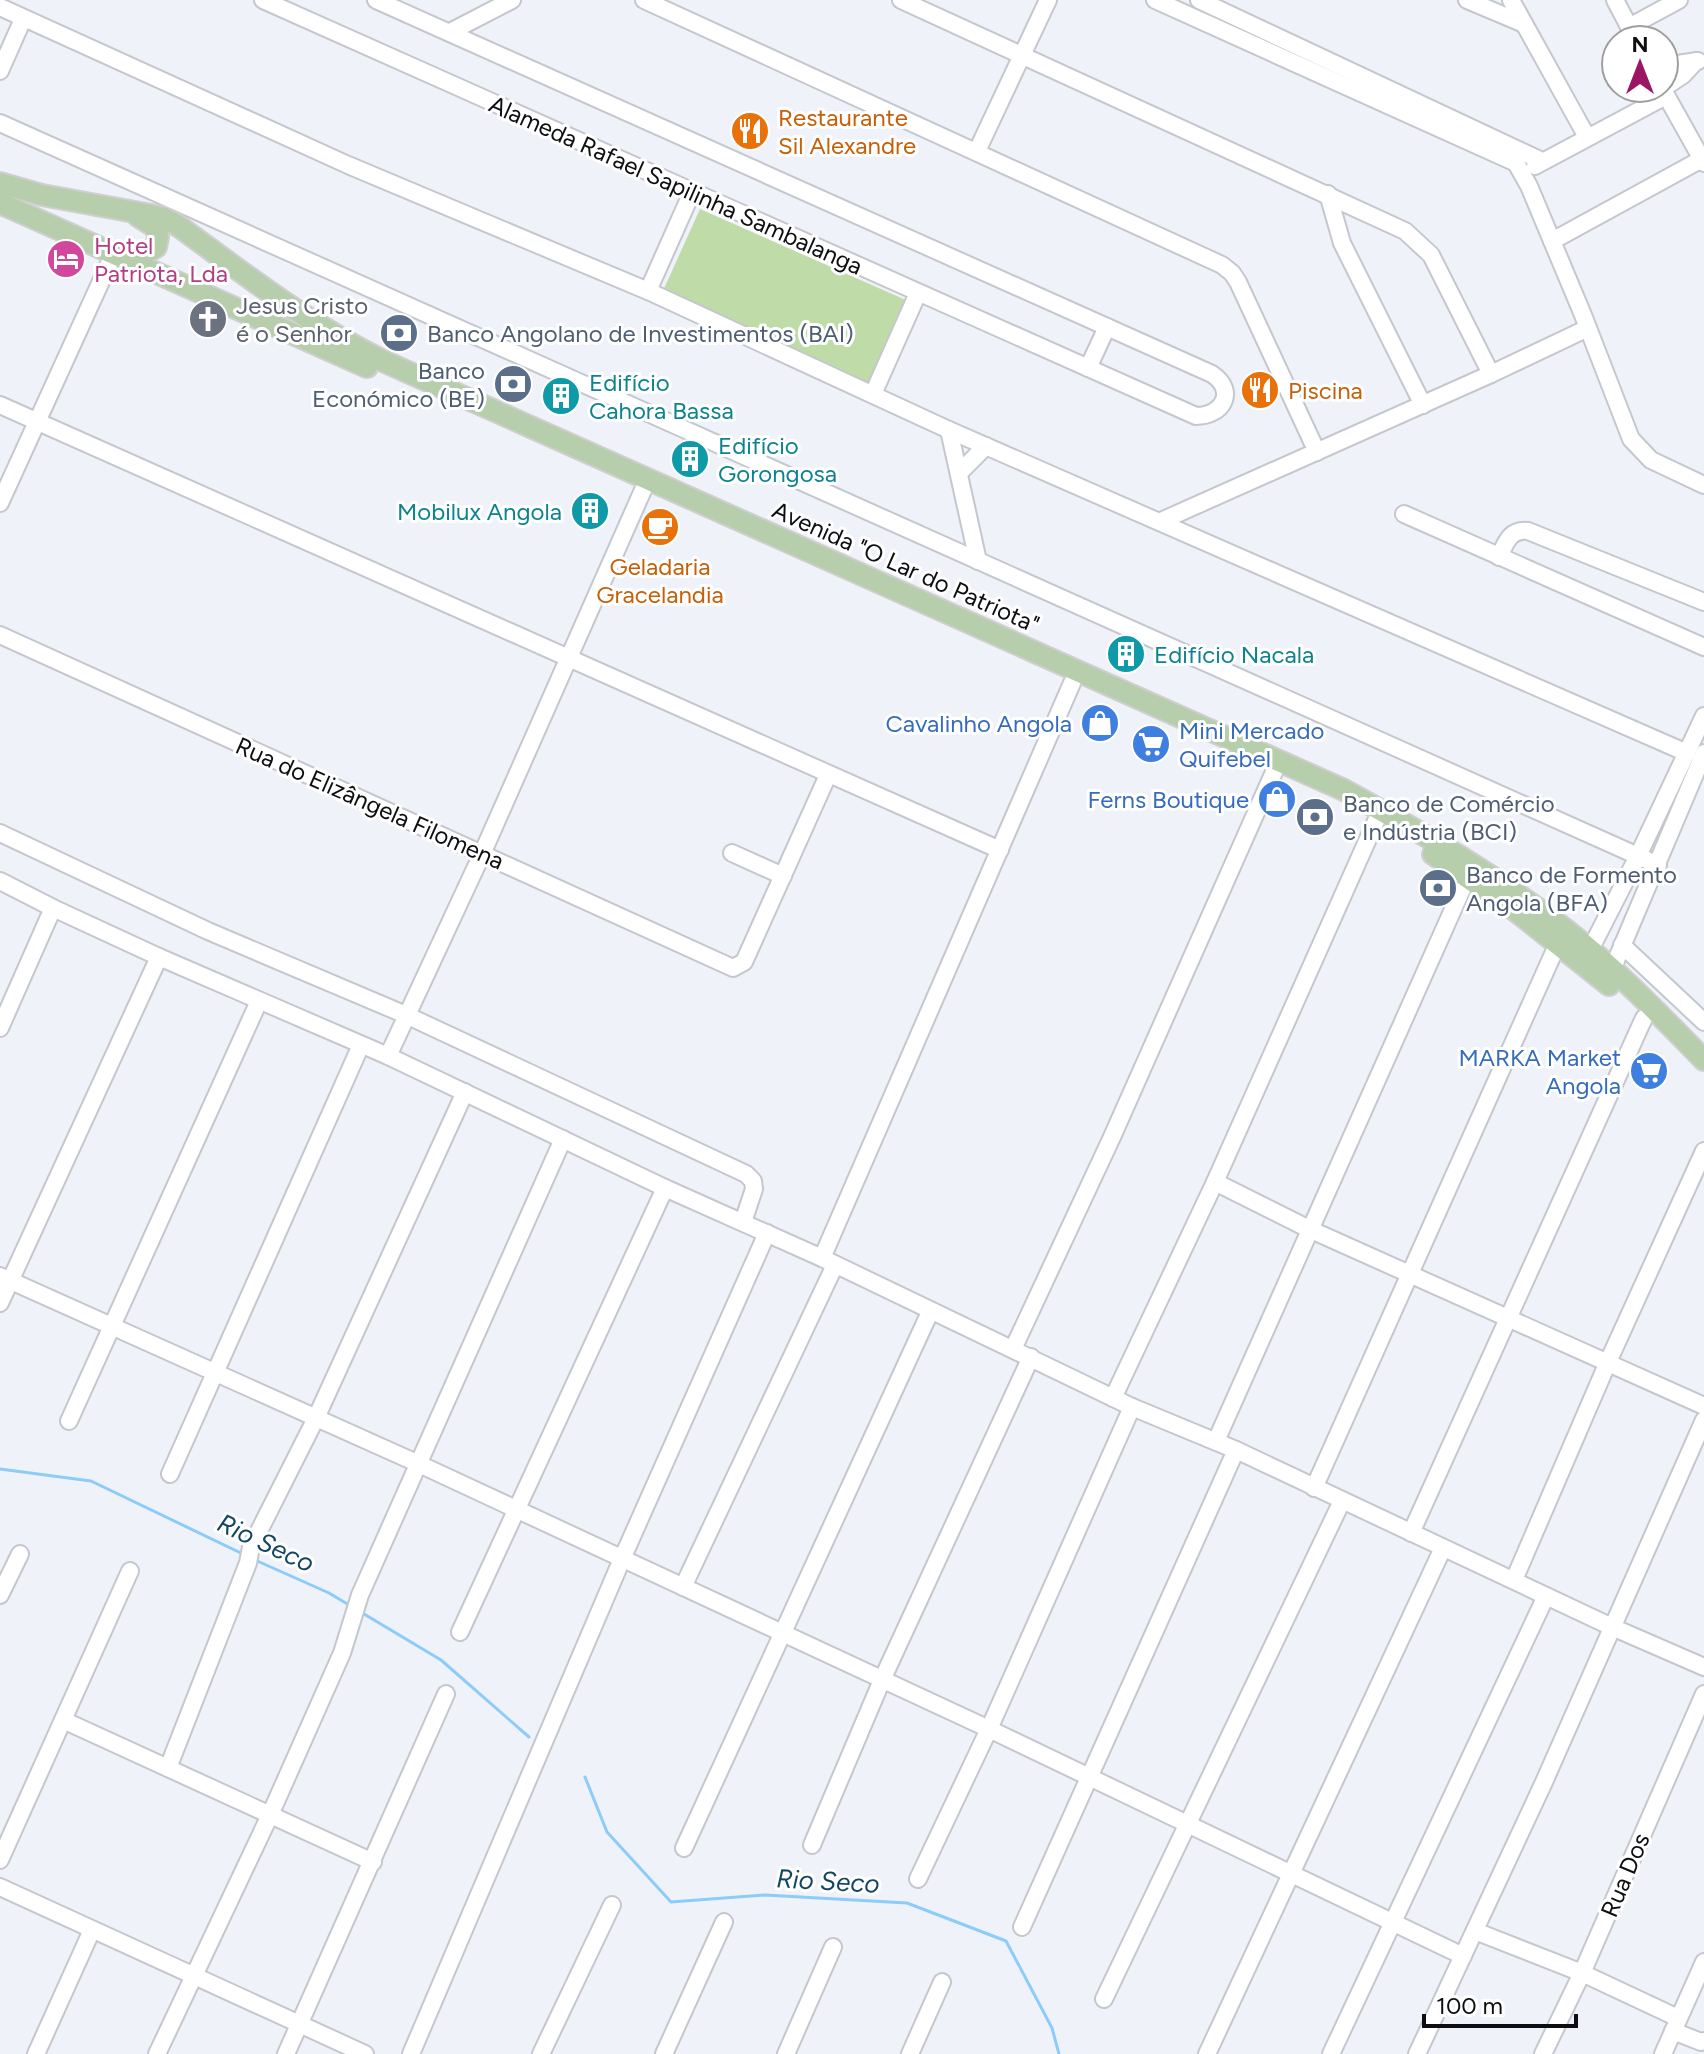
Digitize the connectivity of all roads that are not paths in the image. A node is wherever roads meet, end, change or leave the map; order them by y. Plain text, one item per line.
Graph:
1 (263, 0) edge
2 (376, 0) edge
3 (512, 0) edge
4 (644, 0) edge
5 (901, 0) edge
6 (1048, 0) edge
7 (1155, 0) edge
8 (1199, 0) edge
9 (1467, 0) edge
10 (1511, 0) edge
11 (1615, 0) edge
12 (1679, 0) edge
13 (1226, 6) edge
14 (0, 7) edge
15 (23, 19) junction
16 (1524, 24) junction
17 (1628, 24) edge
18 (1646, 24) edge
19 (1216, 27) junction
20 (450, 32) junction
21 (1023, 56) junction
22 (1700, 61) edge
23 (0, 71) edge
24 (1680, 77) edge
25 (1637, 104) edge
26 (1673, 104) edge
27 (0, 123) edge
28 (1587, 137) junction
29 (977, 151) junction
30 (1542, 161) junction
31 (1703, 161) edge
32 (1524, 174) junction
33 (0, 183) edge
34 (692, 192) junction
35 (1328, 194) junction
36 (0, 203) edge
37 (108, 208) junction
38 (1552, 241) junction
39 (113, 255) junction
40 (648, 291) junction
41 (918, 293) junction
42 (1107, 327) junction
43 (1588, 328) junction
44 (1088, 368) junction
45 (1491, 374) junction
46 (873, 394) junction
47 (0, 405) edge
48 (1423, 405) junction
49 (37, 422) junction
50 (949, 430) junction
51 (986, 446) junction
52 (1317, 452) junction
53 (959, 473) junction
54 (1704, 485) edge
55 (643, 490) junction
56 (0, 503) edge
57 (1404, 514) dead end
58 (1161, 521) junction
59 (1499, 557) junction
60 (978, 561) junction
61 (1704, 602) edge
62 (0, 635) edge
63 (1704, 647) edge
64 (569, 658) junction
65 (1072, 683) junction
66 (1704, 716) edge
67 (1699, 756) edge
68 (1274, 772) junction
69 (828, 775) junction
70 (1376, 821) junction
71 (0, 833) edge
72 (1000, 850) junction
73 (732, 853) dead end
74 (482, 854) junction
75 (1638, 856) junction
76 (1658, 865) junction
77 (783, 876) junction
78 (1467, 878) junction
79 (0, 881) edge
80 (53, 908) junction
81 (1558, 943) junction
82 (1622, 945) junction
83 (1590, 950) junction
84 (159, 957) junction
85 (1612, 970) junction
86 (259, 1001) junction
87 (406, 1015) junction
88 (1644, 1018) junction
89 (1704, 1022) edge
90 (0, 1028) edge
91 (361, 1045) junction
92 (388, 1056) junction
93 (1704, 1060) edge
94 (1704, 1077) edge
95 (465, 1092) junction
96 (563, 1139) junction
97 (1704, 1151) edge
98 (1215, 1182) junction
99 (665, 1188) junction
100 (743, 1222) junction
101 (1309, 1229) junction
102 (767, 1233) junction
103 (828, 1262) junction
104 (1409, 1274) junction
105 (5, 1278) edge
106 (0, 1303) edge
107 (930, 1312) junction
108 (1510, 1318) junction
109 (114, 1326) junction
110 (1013, 1349) junction
111 (1031, 1357) junction
112 (1608, 1362) junction
113 (214, 1374) junction
114 (1113, 1398) junction
115 (1704, 1406) edge
116 (1132, 1407) junction
117 (316, 1418) junction
118 (1704, 1420) edge
119 (69, 1421) dead end
120 (1216, 1441) junction
121 (1236, 1450) junction
122 (419, 1464) junction
123 (170, 1474) dead end
124 (1314, 1488) junction
125 (1342, 1501) junction
126 (516, 1510) junction
127 (1411, 1533) junction
128 (1443, 1548) junction
129 (20, 1554) dead end
130 (622, 1559) junction
131 (130, 1571) dead end
132 (1514, 1580) junction
133 (683, 1587) junction
134 (0, 1595) edge
135 (1546, 1596) junction
136 (1612, 1627) junction
137 (460, 1632) dead end
138 (783, 1635) junction
139 (1704, 1667) edge
140 (882, 1680) junction
141 (446, 1694) dead end
142 (1704, 1694) edge
143 (63, 1720) junction
144 (989, 1729) junction
145 (168, 1768) junction
146 (1089, 1778) junction
147 (270, 1815) junction
148 (1187, 1825) junction
149 (812, 1845) dead end
150 (684, 1848) dead end
151 (0, 1860) edge
152 (373, 1862) junction
153 (1291, 1876) junction
154 (918, 1879) dead end
155 (0, 1887) edge
156 (612, 1905) dead end
157 (724, 1922) dead end
158 (1393, 1922) junction
159 (1022, 1927) dead end
160 (92, 1930) junction
161 (1475, 1931) junction
162 (833, 1947) dead end
163 (1463, 1956) junction
164 (1704, 1962) edge
165 (1582, 1973) junction
166 (195, 1975) junction
167 (942, 1982) dead end
168 (1104, 1999) dead end
169 (1676, 2024) junction
170 (300, 2025) junction
171 (1703, 2043) edge
172 (36, 2054) edge
173 (157, 2054) edge
174 (286, 2054) edge
175 (365, 2054) edge
176 (411, 2054) edge
177 (541, 2054) edge
178 (664, 2054) edge
179 (786, 2054) edge
180 (910, 2054) edge
181 (1207, 2054) edge
182 (1331, 2054) edge
183 (1417, 2054) edge
184 (1543, 2054) edge
185 (1663, 2054) edge

1 - 34 street, Alameda Rafael Sapilinha Sambalanga
2 - 20 street, Alameda Rafael Sapilinha Sambalanga
3 - 20 street
4 - 29 street
5 - 21 street
6 - 21 street
7 - 19 street
8 - 13 street
9 - 16 street
10 - 16 street
11 - 17 street
12 - 18 street
13 - 19 street
13 - 30 street
14 - 15 street
15 - 23 street
15 - 40 street
16 - 28 street
19 - 32 street
20 - 42 street, Alameda Rafael Sapilinha Sambalanga
21 - 29 street
21 - 35 street
22 - 24 street
25 - 28 street
26 - 31 street
27 - 60 street
28 - 30 street
29 - 52 street
30 - 32 street
31 - 38 street
32 - 38 street
33 - 37 main road, Avenida "O Lar do Patriota"
34 - 40 street
34 - 41 street, Alameda Rafael Sapilinha Sambalanga
35 - 45 street
35 - 48 street
36 - 39 main road, Avenida "O Lar do Patriota"
37 - 39 main road
37 - 83 main road, Avenida "O Lar do Patriota"
38 - 43 street
39 - 49 street
39 - 55 main road, Avenida "O Lar do Patriota"
40 - 46 street
41 - 44 street, Alameda Rafael Sapilinha Sambalanga
41 - 46 street
42 - 44 street
42 - 44 street, Alameda Rafael Sapilinha Sambalanga
43 - 45 street
43 - 54 street
45 - 48 street
46 - 50 street
47 - 49 street
48 - 52 street
49 - 56 street
49 - 64 street
50 - 51 street
50 - 53 street
51 - 53 street
51 - 58 street
52 - 58 street
53 - 60 street
55 - 64 street
55 - 65 main road, Avenida "O Lar do Patriota"
57 - 59 street
58 - 67 street
59 - 61 street
59 - 63 street
60 - 75 street
62 - 74 street, Rua do Elizângela Filomena
64 - 69 street
64 - 74 street
65 - 68 main road, Avenida "O Lar do Patriota"
65 - 72 street
66 - 67 street
67 - 75 street
67 - 76 street
68 - 70 main road, Avenida "O Lar do Patriota"
68 - 110 street
69 - 72 street
69 - 77 street
70 - 78 main road, Avenida "O Lar do Patriota"
70 - 98 street
71 - 87 street
72 - 103 street
73 - 77 street
74 - 77 street, Rua do Elizângela Filomena
74 - 87 street
75 - 76 street
75 - 83 street
76 - 82 street
78 - 81 main road, Avenida "O Lar do Patriota"
78 - 101 street
79 - 80 street
80 - 84 street
80 - 90 street
81 - 88 main road, Avenida "O Lar do Patriota"
81 - 104 street
82 - 85 street
82 - 89 street
83 - 85 main road, Avenida "O Lar do Patriota"
84 - 86 street
84 - 105 street
85 - 93 main road, Avenida "O Lar do Patriota"
86 - 91 street
86 - 109 street
87 - 92 street
87 - 100 street
88 - 94 main road, Avenida "O Lar do Patriota"
88 - 108 street
91 - 92 street
91 - 113 street
92 - 95 street
95 - 96 street
95 - 117 street
96 - 99 street
96 - 122 street
97 - 112 street
98 - 101 street
98 - 114 street
99 - 100 street
99 - 126 street
100 - 102 street
101 - 104 street
101 - 120 street
102 - 103 street
102 - 130 street
103 - 107 street
103 - 133 street
104 - 108 street
104 - 124 street
105 - 106 street
105 - 109 street
107 - 110 street
107 - 138 street
108 - 112 street
108 - 127 street
109 - 113 street
109 - 119 street
110 - 111 street
111 - 114 street
111 - 140 street
112 - 115 street
112 - 132 street
113 - 117 street
113 - 123 street
114 - 116 street
116 - 120 street
116 - 144 street
117 - 122 street
117 - 145 street
118 - 136 street
120 - 121 street
121 - 124 street
121 - 146 street
122 - 126 street
122 - 147 street
124 - 125 street
125 - 127 street
125 - 148 street
126 - 130 street
126 - 137 street
127 - 128 street
128 - 132 street
128 - 153 street
129 - 134 street
130 - 133 street
130 - 176 street
131 - 143 street
132 - 135 street
133 - 138 street
135 - 136 street
135 - 158 street
136 - 139 street
136 - 161 street
138 - 140 street
138 - 150 street
140 - 144 street
140 - 149 street
141 - 152 street
142 - 165 street, Rua Dos
143 - 145 street
143 - 151 street
144 - 146 street
144 - 154 street
145 - 147 street
146 - 148 street
146 - 159 street
147 - 152 street
147 - 166 street
148 - 153 street
148 - 168 street
152 - 170 street
153 - 158 street
153 - 181 street
155 - 160 street
156 - 177 street
157 - 178 street
158 - 163 street
158 - 182 street
160 - 166 street
160 - 172 street
161 - 163 street
161 - 165 street
162 - 179 street
163 - 183 street
164 - 169 street
165 - 169 street
165 - 184 street, Rua Dos
166 - 170 street
166 - 173 street
167 - 180 street
169 - 171 street
169 - 185 street
170 - 174 street
170 - 175 street

